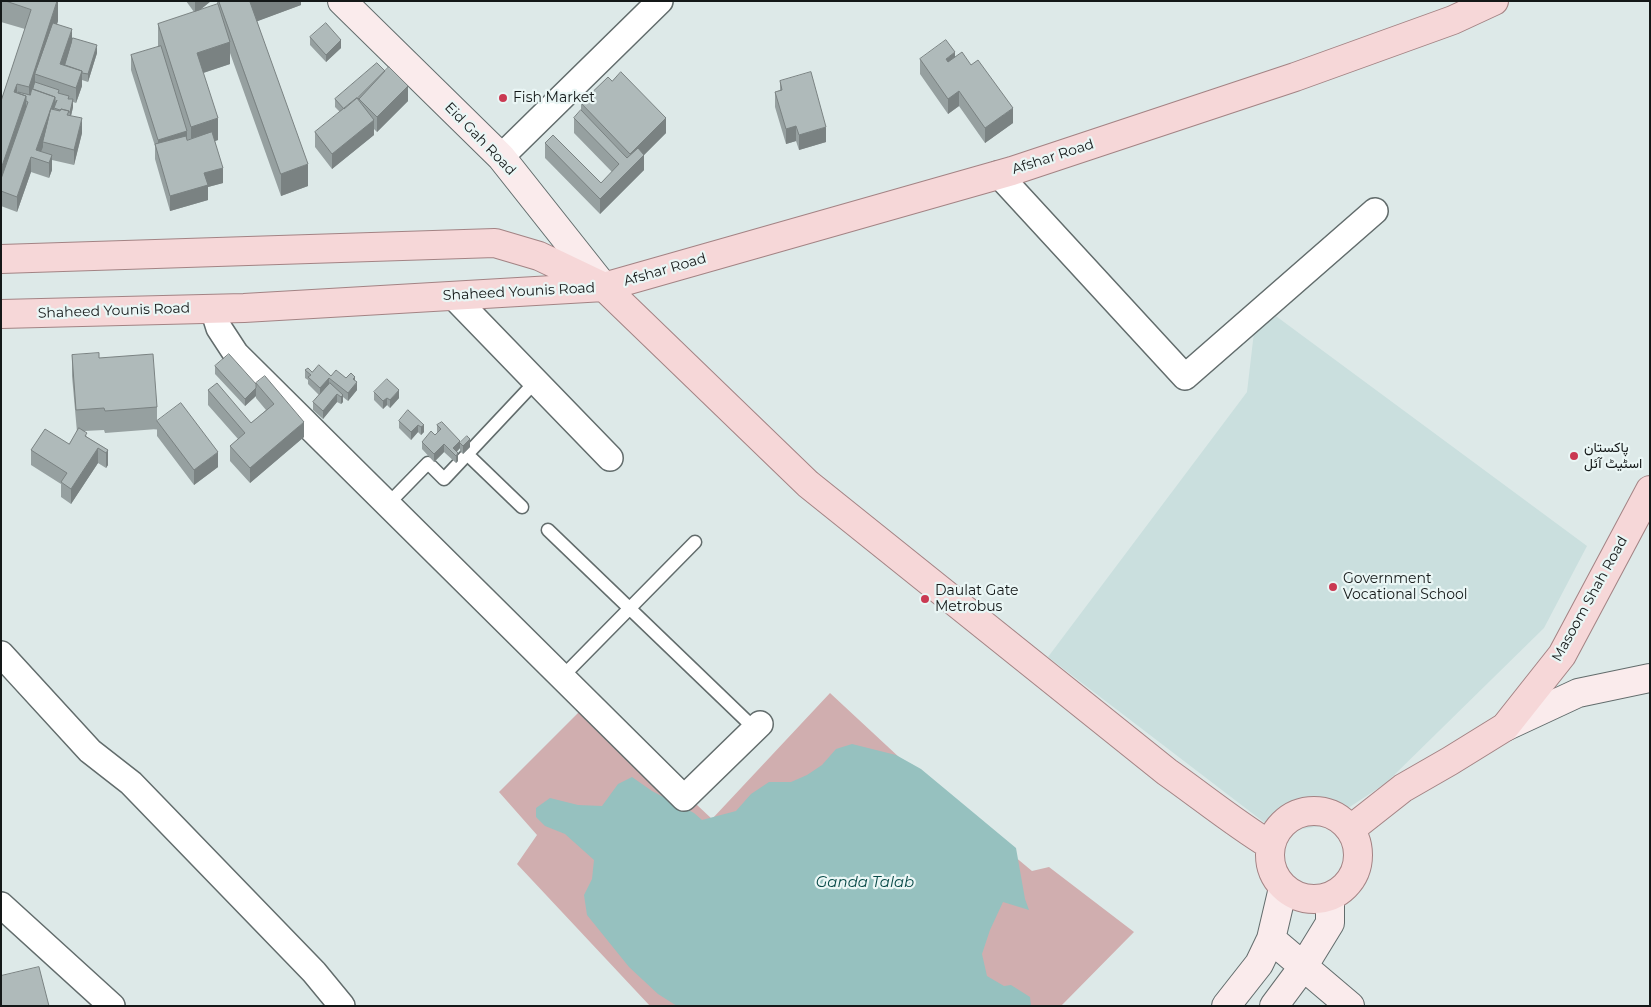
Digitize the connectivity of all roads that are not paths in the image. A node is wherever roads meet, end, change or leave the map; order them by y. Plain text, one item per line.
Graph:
1 (342, 1) edge
2 (660, 1) edge
3 (1494, 1) edge
4 (500, 157) junction
5 (998, 174) junction
6 (1375, 211) dead end
7 (1, 259) edge
8 (604, 287) junction
9 (454, 296) junction
10 (213, 309) junction
11 (1, 314) edge
12 (536, 381) junction
13 (467, 454) junction
14 (610, 458) dead end
15 (1650, 490) edge
16 (388, 504) junction
17 (522, 507) dead end
18 (548, 530) dead end
19 (695, 542) dead end
20 (630, 609) junction
21 (1, 654) edge
22 (562, 677) junction
23 (1650, 678) edge
24 (758, 726) joint
25 (1505, 727) junction
26 (1351, 829) junction
27 (1270, 845) junction
28 (1283, 888) junction
29 (1330, 897) junction
30 (1, 904) edge
31 (1271, 940) junction
32 (1304, 968) junction
33 (1345, 1004) edge
34 (112, 1006) edge
35 (342, 1006) edge
36 (1226, 1006) edge
37 (1274, 1006) edge

1 - 4 main road, Eid Gah Road
2 - 4 street
3 - 5 main road, Afshar Road
4 - 8 main road, Eid Gah Road
5 - 6 street
5 - 8 main road, Afshar Road
7 - 8 main road, Shaheed Younis Road
8 - 9 main road, Shaheed Younis Road
8 - 27 main road
9 - 10 main road, Shaheed Younis Road
9 - 12 street
10 - 11 main road, Shaheed Younis Road
10 - 16 street
12 - 13 lane
12 - 14 street
13 - 16 lane
13 - 17 lane
15 - 25 main road, Masoom Shah Road
16 - 22 street
18 - 20 lane
19 - 20 lane
20 - 22 lane
20 - 24 lane
21 - 35 street
22 - 24 street
23 - 25 main road
25 - 26 main road, Masoom Shah Road
26 - 27 main road
26 - 29 main road
27 - 28 main road
28 - 29 main road
28 - 31 main road
29 - 32 main road
30 - 34 street
31 - 32 main road
31 - 36 main road
32 - 33 main road
32 - 37 main road

